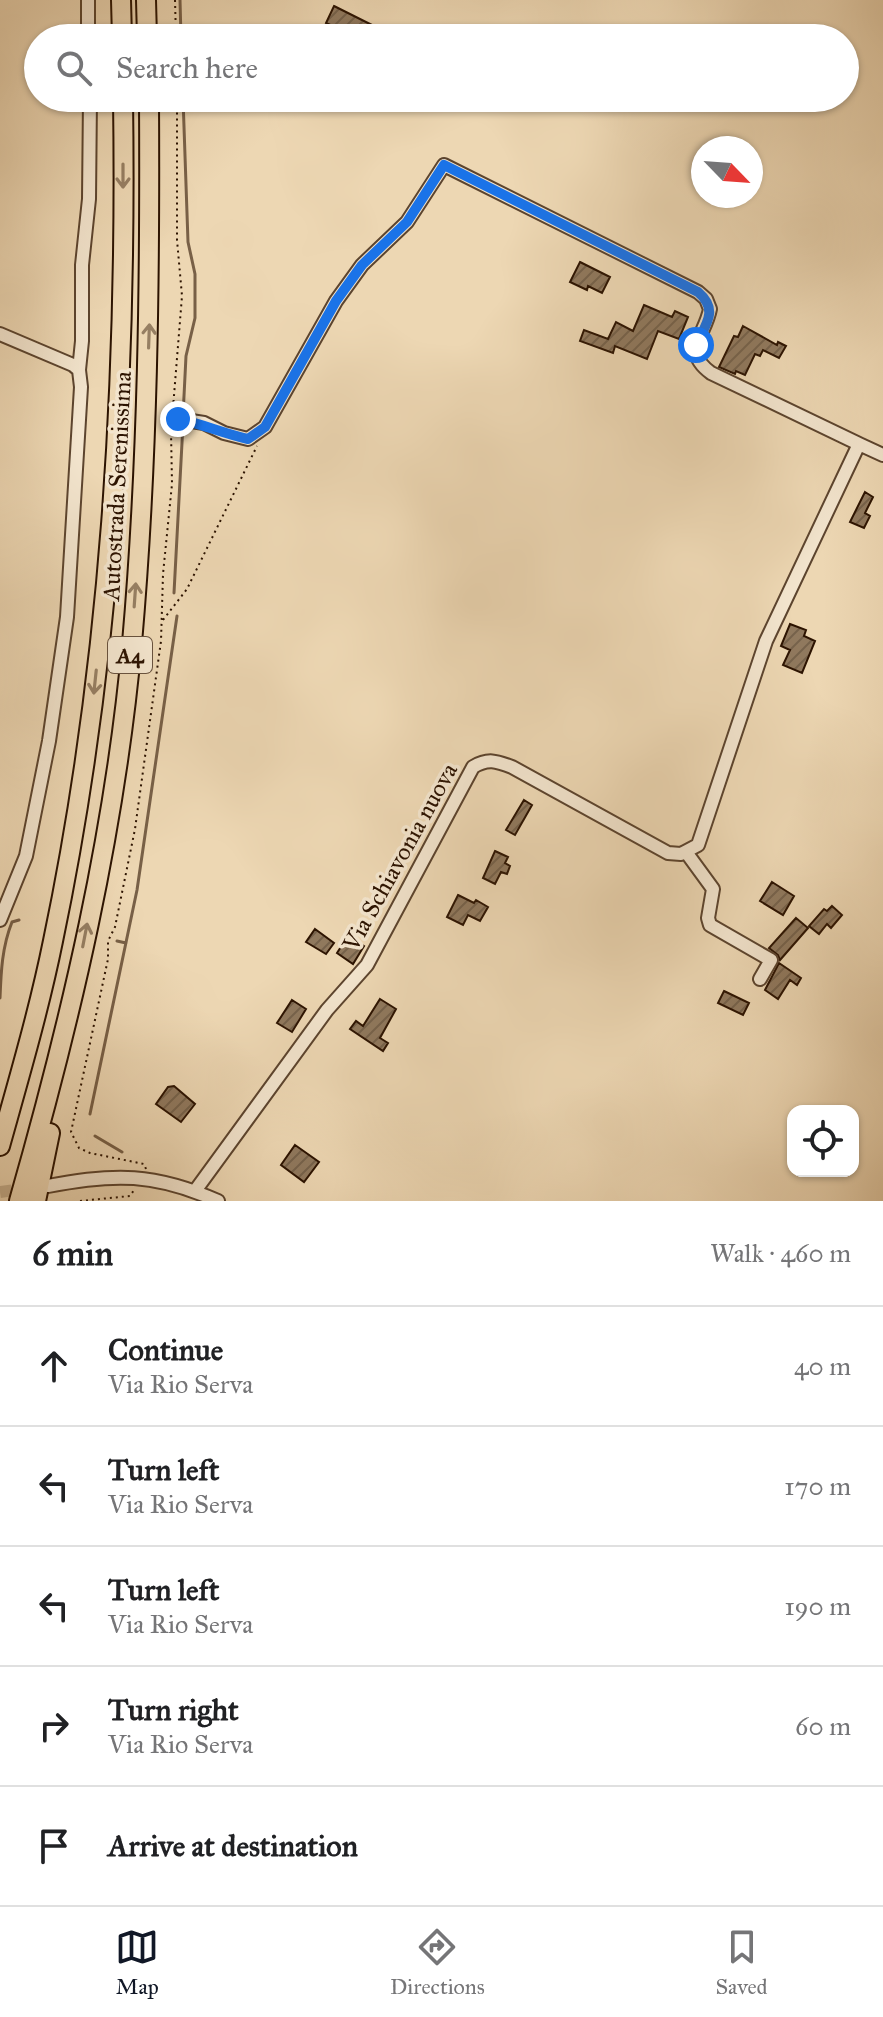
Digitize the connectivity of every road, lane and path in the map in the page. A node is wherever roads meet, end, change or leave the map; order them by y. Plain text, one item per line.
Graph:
1 (88, 0) edge
2 (121, 0) edge
3 (146, 0) edge
4 (175, 0) edge
5 (88, 24) edge
6 (122, 24) edge
7 (147, 24) edge
8 (176, 24) edge
9 (90, 112) edge
10 (123, 112) edge
11 (149, 112) edge
12 (0, 334) edge
13 (79, 370) junction
14 (181, 420) dead end
15 (256, 435) junction
16 (859, 444) junction
17 (883, 455) edge
18 (162, 620) dead end
19 (686, 852) junction
20 (0, 920) edge
21 (80, 964) junction
22 (760, 979) dead end
23 (39, 1002) junction
24 (0, 1110) edge
25 (0, 1146) edge
26 (48, 1186) dead end
27 (145, 1191) dead end
28 (195, 1191) junction
29 (19, 1201) edge
30 (36, 1201) edge
31 (80, 1201) edge
32 (218, 1201) edge

1 - 5 street
2 - 6 highway
3 - 7 highway
4 - 8 path
9 - 13 street
10 -> 23 highway, Autostrada Serenissima / A4
21 -> 11 highway, Autostrada Serenissima / A4
12 - 13 street
13 - 20 street
14 - 15 street
15 - 16 street
15 - 18 path
16 - 17 street
16 - 19 street
19 - 22 street
19 - 28 street, Via Schiavonia nuova
21 - 29 highway, Autostrada Serenissima / A4
21 - 30 highway
23 - 24 highway
23 - 25 highway, Autostrada Serenissima / A4
26 - 28 street
27 - 31 path
28 - 32 street

